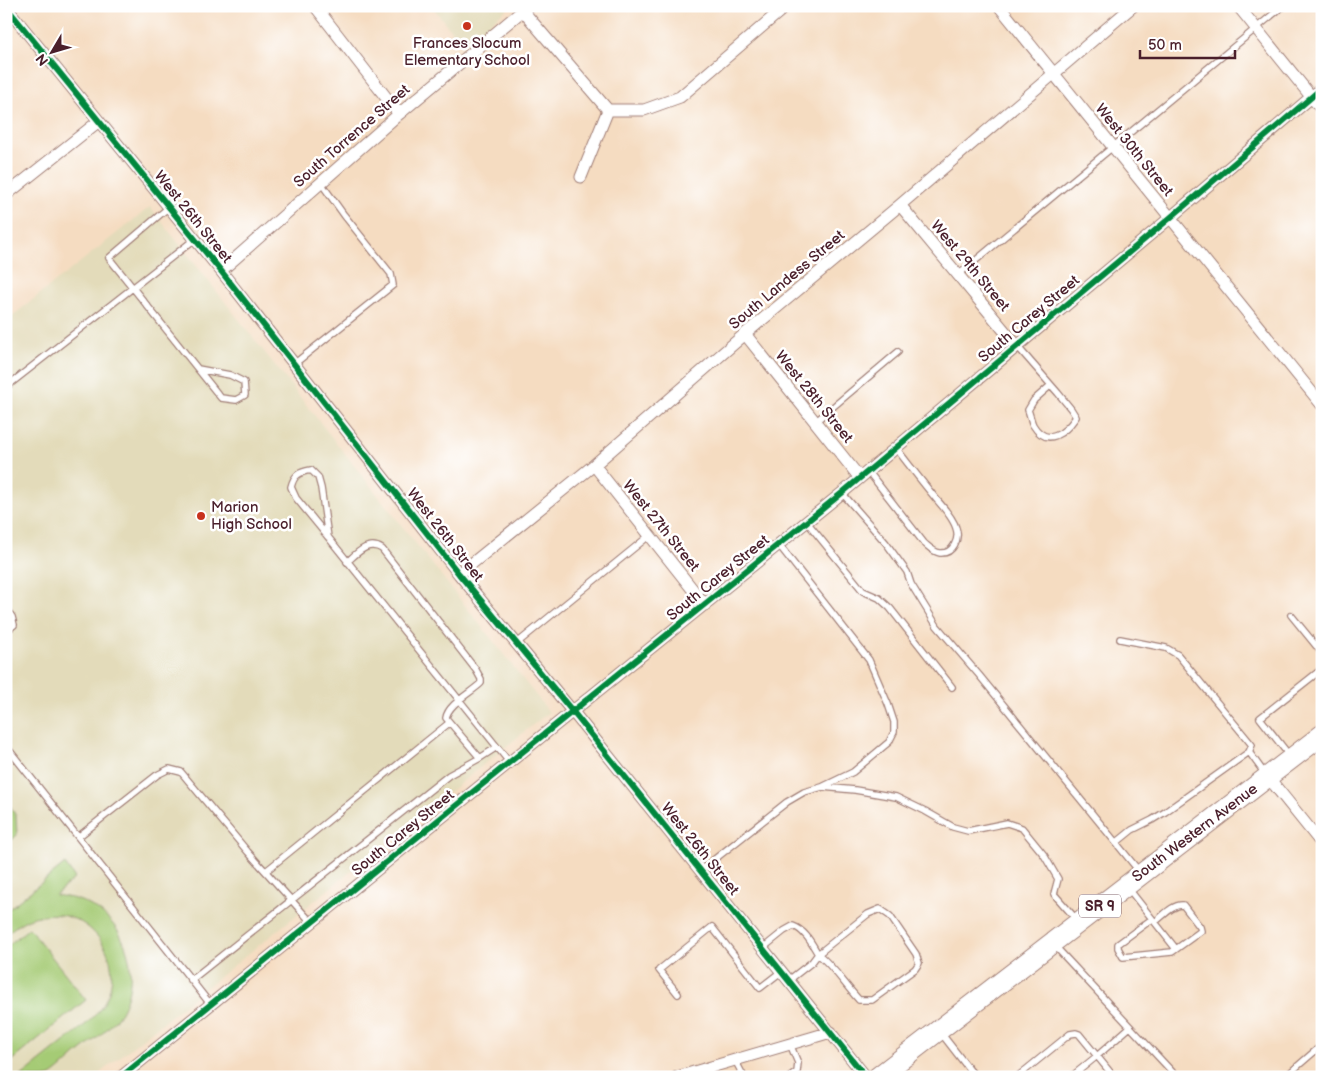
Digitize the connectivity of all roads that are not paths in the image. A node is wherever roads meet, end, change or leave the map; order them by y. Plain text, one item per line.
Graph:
1 (315, 6) edge
2 (786, 6) edge
3 (999, 6) edge
4 (1133, 6) edge
5 (1238, 6) edge
6 (1283, 6) edge
7 (6, 7) edge
8 (526, 9) edge
9 (1257, 29) junction
10 (1054, 74) junction
11 (1322, 88) edge
12 (1312, 97) junction
13 (608, 110) junction
14 (1322, 110) edge
15 (399, 114) junction
16 (99, 121) junction
17 (1112, 146) junction
18 (581, 177) dead end
19 (321, 183) junction
20 (6, 195) edge
21 (900, 205) junction
22 (169, 207) junction
23 (1170, 218) junction
24 (195, 239) junction
25 (221, 271) junction
26 (958, 275) junction
27 (133, 288) junction
28 (744, 334) junction
29 (1017, 346) junction
30 (898, 352) dead end
31 (294, 364) junction
32 (198, 369) junction
33 (1051, 385) junction
34 (6, 387) edge
35 (1322, 405) edge
36 (815, 422) junction
37 (896, 448) junction
38 (594, 465) junction
39 (864, 475) junction
40 (842, 493) junction
41 (807, 522) junction
42 (650, 535) junction
43 (328, 538) junction
44 (779, 545) junction
45 (347, 562) junction
46 (459, 574) junction
47 (705, 605) junction
48 (6, 609) edge
49 (1291, 614) dead end
50 (6, 631) edge
51 (1120, 639) dead end
52 (516, 644) junction
53 (1322, 653) edge
54 (1322, 669) edge
55 (952, 687) dead end
56 (458, 701) junction
57 (572, 712) junction
58 (449, 723) junction
59 (1322, 735) edge
60 (6, 746) edge
61 (497, 748) junction
62 (1249, 752) junction
63 (480, 758) junction
64 (1292, 758) junction
65 (510, 763) junction
66 (1268, 777) junction
67 (822, 787) junction
68 (78, 837) junction
69 (1116, 843) junction
70 (1322, 844) edge
71 (701, 870) junction
72 (266, 871) junction
73 (1134, 880) junction
74 (291, 900) junction
75 (1154, 921) junction
76 (312, 923) junction
77 (1079, 923) junction
78 (1052, 943) junction
79 (763, 948) junction
80 (1176, 949) junction
81 (818, 954) junction
82 (785, 975) junction
83 (191, 980) junction
84 (678, 994) dead end
85 (210, 1004) junction
86 (1130, 1027) junction
87 (939, 1030) junction
88 (831, 1032) junction
89 (790, 1044) junction
90 (1322, 1046) edge
91 (1097, 1056) junction
92 (735, 1060) junction
93 (969, 1069) junction
94 (121, 1077) edge
95 (677, 1077) edge
96 (744, 1077) edge
97 (790, 1077) edge
98 (866, 1077) edge
99 (878, 1077) edge
100 (965, 1077) edge
101 (976, 1077) edge
102 (1017, 1077) edge
103 (1071, 1077) edge
104 (1114, 1077) edge
105 (1177, 1077) edge
106 (1285, 1077) edge

1 - 15 street
2 - 13 street
3 - 10 street, West 30th Street
4 - 10 street, South Landess Street
5 - 9 street
6 - 9 lane
7 - 16 street, West 26th Street
8 - 13 street
8 - 15 street, South Torrence Street
9 - 12 street
9 - 17 lane
10 - 17 street, West 30th Street
10 - 21 street, South Landess Street
11 - 12 street, South Carey Street
12 - 14 street
12 - 23 street, South Carey Street
13 - 18 street
15 - 19 street, South Torrence Street
16 - 20 street
16 - 22 street, West 26th Street
17 - 23 street, West 30th Street
17 - 26 lane
19 - 25 street, South Torrence Street
19 - 31 lane
21 - 26 street, West 29th Street
21 - 28 street, South Landess Street
22 - 24 street, West 26th Street
22 - 27 lane
23 - 29 street, South Carey Street
23 - 35 street, West 30th Street
24 - 25 street, West 26th Street
24 - 27 lane
25 - 31 street, West 26th Street
26 - 29 street, West 29th Street
27 - 32 lane
27 - 34 lane
28 - 36 street, West 28th Street
28 - 38 street, South Landess Street
29 - 33 lane
29 - 37 street, South Carey Street
30 - 36 lane
31 - 46 street, West 26th Street
32 - 32 lane
33 - 33 lane
36 - 39 street, West 28th Street
37 - 39 street, South Carey Street
37 - 39 lane
38 - 42 street, West 27th Street
38 - 46 street, South Landess Street
39 - 40 street, South Carey Street
40 - 41 street, South Carey Street
40 - 69 lane
41 - 44 street, South Carey Street
41 - 55 lane
42 - 47 street, West 27th Street
42 - 52 lane
43 - 43 lane
43 - 45 lane
44 - 47 street, South Carey Street
44 - 67 lane
45 - 56 lane
45 - 56 lane
46 - 52 street, West 26th Street
47 - 57 street, South Carey Street
48 - 50 lane
49 - 53 lane
51 - 62 lane
52 - 57 street, West 26th Street
54 - 64 lane
56 - 58 lane
56 - 61 lane
57 - 65 street, South Carey Street
57 - 71 street, West 26th Street
58 - 63 lane
58 - 72 lane
59 - 64 highway, South Western Avenue / SR 9
60 - 68 lane
61 - 63 lane
61 - 65 lane
62 - 66 lane
62 - 69 lane
63 - 74 lane
64 - 66 highway, South Western Avenue / SR 9
65 - 76 street, South Carey Street
66 - 70 street
66 - 73 highway, South Western Avenue / SR 9
67 - 71 lane
67 - 77 lane
68 - 72 lane
68 - 83 lane
69 - 73 lane
71 - 79 street, West 26th Street
72 - 74 lane
73 - 75 lane
73 - 77 highway, South Western Avenue / SR 9
74 - 76 lane
74 - 83 lane
75 - 80 lane
75 - 80 lane
75 - 80 lane
76 - 85 street, South Carey Street
77 - 78 highway, South Western Avenue / SR 9
78 - 86 lane
78 - 87 highway, South Western Avenue / SR 9
79 - 81 lane
79 - 82 street, West 26th Street
81 - 81 lane
81 - 82 lane
82 - 84 lane
82 - 88 street, West 26th Street
83 - 85 lane
85 - 94 street, South Carey Street
86 - 91 lane
86 - 105 lane
87 - 93 lane
87 - 99 highway, South Western Avenue / SR 9
88 - 89 street
88 - 98 street, West 26th Street
89 - 92 street
89 - 97 lane
90 - 106 lane
91 - 102 lane
91 - 103 lane
91 - 104 lane
92 - 95 street
92 - 96 lane
93 - 100 lane
93 - 101 lane

